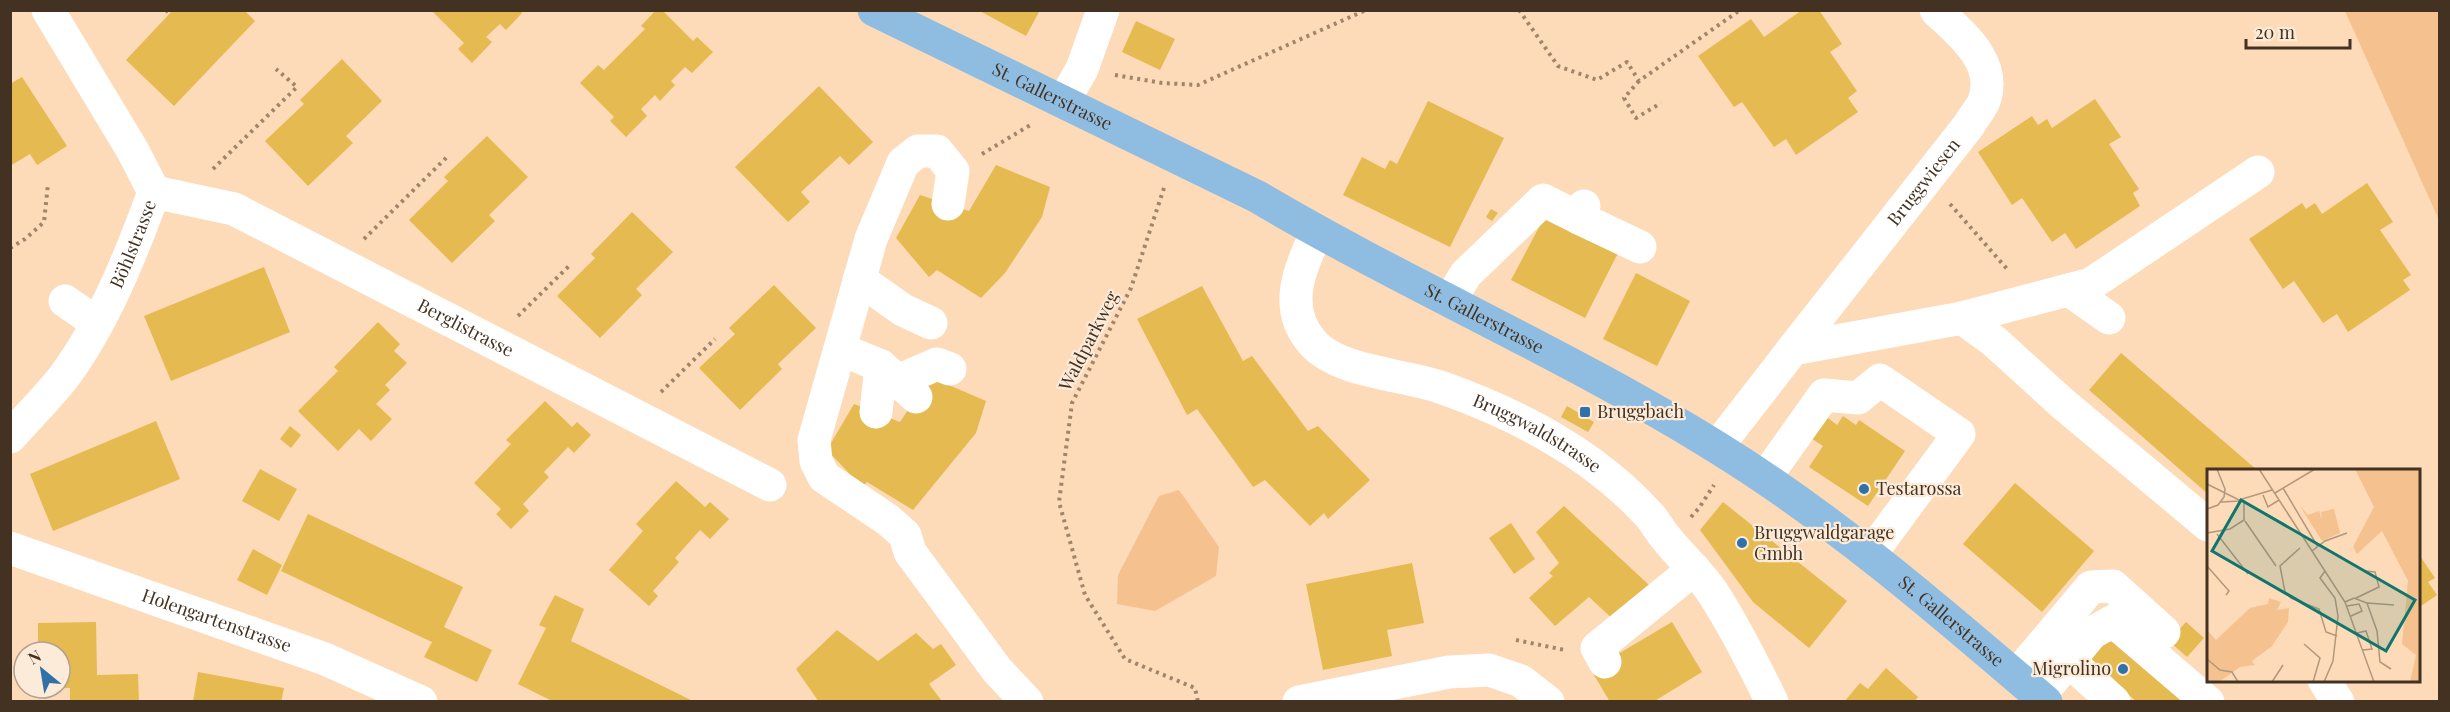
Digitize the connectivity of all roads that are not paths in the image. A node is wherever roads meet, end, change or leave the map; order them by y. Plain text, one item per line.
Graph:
1 (48, 10) edge
2 (874, 10) edge
3 (1936, 10) edge
4 (1097, 15) edge
5 (1063, 102) junction
6 (2258, 172) dead end
7 (154, 192) junction
8 (948, 204) dead end
9 (1317, 232) junction
10 (1640, 247) dead end
11 (859, 279) junction
12 (2069, 290) junction
13 (1450, 300) junction
14 (65, 302) dead end
15 (1962, 318) junction
16 (2109, 318) dead end
17 (97, 323) junction
18 (931, 323) dead end
19 (840, 349) junction
20 (1793, 349) junction
21 (950, 369) dead end
22 (898, 382) junction
23 (876, 412) dead end
24 (10, 436) edge
25 (1717, 447) junction
26 (1764, 478) junction
27 (770, 485) dead end
28 (2207, 524) edge
29 (10, 548) edge
30 (1870, 555) junction
31 (1694, 570) junction
32 (2164, 632) dead end
33 (2069, 661) junction
34 (1605, 662) dead end
35 (2325, 682) edge
36 (2034, 691) edge
37 (421, 702) edge
38 (1027, 702) edge
39 (1299, 702) edge
40 (1548, 702) edge
41 (1772, 702) edge
42 (2114, 702) edge
43 (2208, 702) edge
44 (2338, 702) edge

1 - 7 street, Böhlstrasse
2 - 5 main road, St. Gallerstrasse
3 - 20 street, Bruggwiesen
4 - 5 street
5 - 9 main road, St. Gallerstrasse
6 - 12 street
7 - 17 street, Böhlstrasse
7 - 27 street, Berglistrasse
8 - 11 street
9 - 13 main road, St. Gallerstrasse
9 - 31 street, Bruggwaldstrasse
10 - 13 street
11 - 18 street
11 - 19 street
12 - 15 street
12 - 16 street
13 - 25 main road, St. Gallerstrasse
14 - 17 street
15 - 20 street
15 - 28 street
17 - 24 street, Böhlstrasse
19 - 22 street
19 - 38 street
20 - 25 street, Bruggwiesen
21 - 22 street
22 - 23 street
25 - 26 main road, St. Gallerstrasse
26 - 30 main road, St. Gallerstrasse
26 - 30 street
29 - 37 street, Holengartenstrasse
30 - 36 main road, St. Gallerstrasse
31 - 34 street
31 - 41 street, Bruggwaldstrasse
32 - 36 street
33 - 36 street
33 - 42 street
33 - 43 street
35 - 44 street
39 - 40 street

